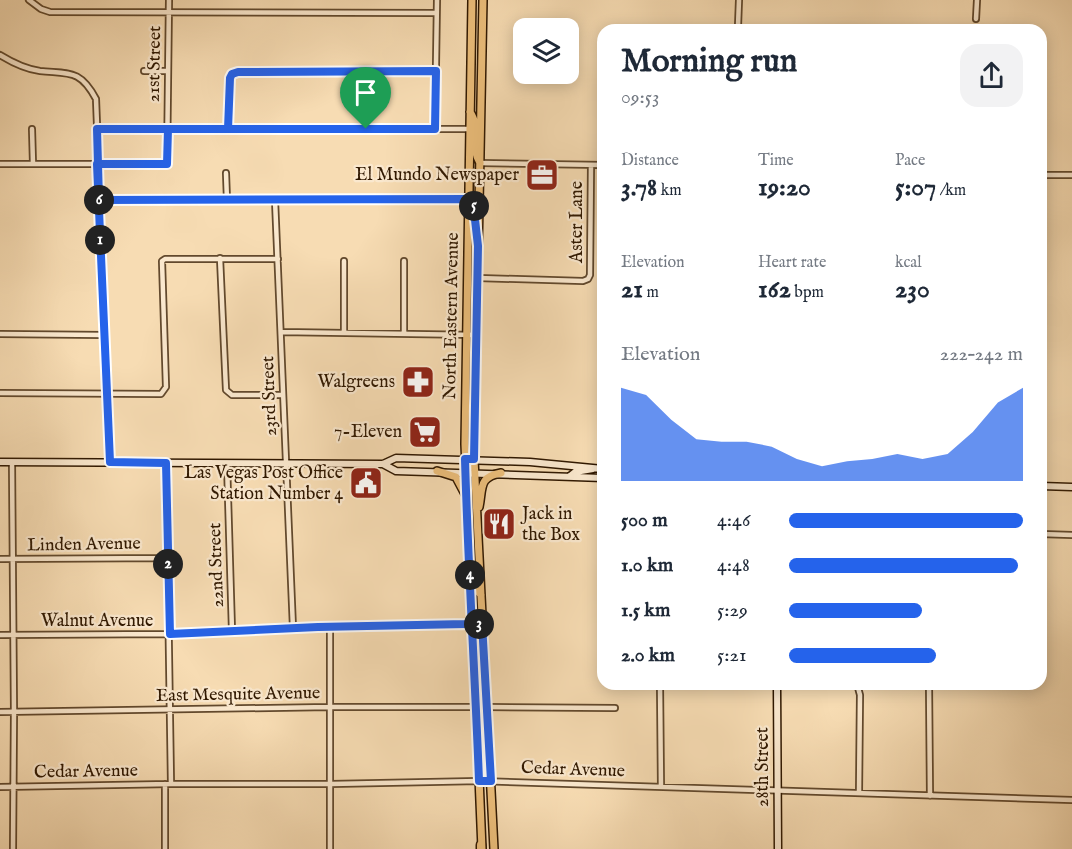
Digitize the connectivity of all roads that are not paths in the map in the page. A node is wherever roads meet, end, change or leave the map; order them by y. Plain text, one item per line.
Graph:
1 (169, 0) edge
2 (437, 0) edge
3 (472, 0) edge
4 (483, 0) edge
5 (739, 0) edge
6 (977, 0) edge
7 (30, 1) edge
8 (169, 12) junction
9 (436, 13) junction
10 (976, 19) dead end
11 (738, 24) edge
12 (0, 55) edge
13 (144, 71) dead end
14 (168, 71) junction
15 (436, 71) junction
16 (470, 112) junction
17 (32, 129) dead end
18 (97, 129) junction
19 (168, 129) junction
20 (228, 129) junction
21 (435, 129) junction
22 (470, 129) junction
23 (480, 163) junction
24 (0, 164) edge
25 (33, 164) junction
26 (97, 164) junction
27 (591, 165) junction
28 (597, 165) edge
29 (226, 173) dead end
30 (1047, 175) edge
31 (1072, 175) edge
32 (469, 199) junction
33 (99, 200) junction
34 (227, 200) junction
35 (275, 200) junction
36 (478, 246) junction
37 (220, 258) junction
38 (278, 259) junction
39 (344, 261) dead end
40 (404, 261) dead end
41 (478, 278) junction
42 (281, 332) junction
43 (344, 333) junction
44 (0, 334) edge
45 (404, 334) junction
46 (467, 334) junction
47 (104, 335) junction
48 (477, 335) junction
49 (0, 393) edge
50 (107, 394) junction
51 (283, 395) junction
52 (465, 459) junction
53 (474, 459) junction
54 (0, 462) edge
55 (12, 462) junction
56 (110, 462) junction
57 (166, 463) junction
58 (227, 463) junction
59 (286, 463) junction
60 (383, 464) junction
61 (597, 468) edge
62 (597, 469) edge
63 (437, 471) junction
64 (465, 472) junction
65 (474, 472) junction
66 (501, 473) junction
67 (569, 477) junction
68 (597, 478) edge
69 (1047, 486) edge
70 (1072, 487) edge
71 (466, 498) junction
72 (477, 515) junction
73 (1047, 534) edge
74 (1072, 535) edge
75 (168, 558) junction
76 (0, 559) edge
77 (13, 559) junction
78 (469, 566) junction
79 (481, 595) junction
80 (482, 623) junction
81 (472, 624) junction
82 (330, 627) junction
83 (292, 628) junction
84 (232, 631) junction
85 (170, 634) junction
86 (0, 635) edge
87 (14, 635) junction
88 (660, 690) edge
89 (777, 690) edge
90 (859, 690) edge
91 (929, 690) edge
92 (487, 706) junction
93 (330, 707) junction
94 (476, 707) junction
95 (615, 708) dead end
96 (171, 710) junction
97 (0, 712) edge
98 (14, 712) junction
99 (479, 781) junction
100 (491, 781) junction
101 (165, 784) junction
102 (171, 784) junction
103 (331, 784) junction
104 (0, 787) edge
105 (13, 787) junction
106 (661, 787) junction
107 (778, 790) junction
108 (859, 793) junction
109 (930, 796) junction
110 (1072, 800) edge
111 (481, 848) edge
112 (13, 849) edge
113 (165, 849) edge
114 (330, 849) edge
115 (494, 849) edge
116 (778, 849) edge

1 - 8 street, 21st Street
2 - 9 street
3 - 16 main road, North Eastern Avenue
4 - 23 main road, North Eastern Avenue
5 - 11 street
6 - 10 street
7 - 8 street
8 - 9 street
8 - 14 street, 21st Street
9 - 15 street
12 - 18 street
13 - 14 street
14 - 19 street, 21st Street
15 - 20 street
15 - 21 street
16 - 22 main road, North Eastern Avenue
16 - 23 main road
17 - 25 street
18 - 19 street
18 - 26 street
19 - 20 street
19 - 26 street, 21st Street
20 - 21 street
21 - 22 street
22 - 32 main road, North Eastern Avenue
23 - 27 street
23 - 36 main road, North Eastern Avenue
24 - 25 street
25 - 26 street
26 - 33 street
27 - 28 street
27 - 41 street, Aster Lane
29 - 34 street
30 - 31 street
32 - 35 street
32 - 36 main road
32 - 46 main road, North Eastern Avenue
33 - 34 street
33 - 47 street
34 - 35 street
35 - 38 street, 23rd Street
36 - 41 main road, North Eastern Avenue
37 - 38 street
37 - 50 street
37 - 51 street
38 - 42 street, 23rd Street
39 - 43 street
40 - 45 street
41 - 48 main road, North Eastern Avenue
42 - 43 street
42 - 51 street, 23rd Street
43 - 45 street
44 - 47 street
45 - 46 street
46 - 48 street
46 - 52 main road, North Eastern Avenue
47 - 50 street
48 - 53 main road, North Eastern Avenue
49 - 50 street
50 - 56 street
51 - 59 street, 23rd Street
52 - 53 main road
52 - 60 main road
52 - 64 main road, North Eastern Avenue
53 - 61 main road
53 - 65 main road, North Eastern Avenue
54 - 55 main road
55 - 56 main road
55 - 77 street
56 - 57 main road
57 - 58 main road
57 - 75 street
58 - 59 main road
58 - 84 street, 22nd Street
59 - 60 main road
59 - 83 street, 23rd Street
60 - 63 main road
62 - 67 main road
63 - 64 main road
63 - 71 main road
64 - 65 main road
64 - 71 main road, North Eastern Avenue
65 - 66 main road
65 - 72 main road, North Eastern Avenue
66 - 67 main road
66 - 72 main road
67 - 68 main road
69 - 70 main road
71 - 78 main road, North Eastern Avenue
72 - 79 main road, North Eastern Avenue
73 - 74 street
75 - 77 street, Linden Avenue
75 - 85 street
76 - 77 street, Linden Avenue
77 - 87 street
78 - 79 main road
78 - 81 main road, North Eastern Avenue
79 - 80 main road, North Eastern Avenue
80 - 81 street, Walnut Avenue
80 - 92 main road, North Eastern Avenue
81 - 82 street, Walnut Avenue
81 - 94 main road, North Eastern Avenue
82 - 83 street, Walnut Avenue
82 - 93 street
83 - 84 street, Walnut Avenue
84 - 85 street, Walnut Avenue
85 - 87 street, Walnut Avenue
85 - 96 street
86 - 87 street, Walnut Avenue
87 - 98 street
88 - 106 street
89 - 107 main road, 28th Street
90 - 108 street
91 - 109 street
92 - 95 street
92 - 100 main road, North Eastern Avenue
93 - 94 street, East Mesquite Avenue
93 - 96 street, East Mesquite Avenue
93 - 103 street
94 - 99 main road, North Eastern Avenue
96 - 98 street, East Mesquite Avenue
96 - 102 street
97 - 98 street, East Mesquite Avenue
98 - 105 street
99 - 100 street, Cedar Avenue
99 - 103 street, Cedar Avenue
99 - 111 main road, North Eastern Avenue
100 - 106 street, Cedar Avenue
100 - 115 main road, North Eastern Avenue
101 - 102 street, Cedar Avenue
101 - 105 street, Cedar Avenue
101 - 113 street
102 - 103 street, Cedar Avenue
103 - 114 street
104 - 105 street, Cedar Avenue
105 - 112 street
106 - 107 street, Cedar Avenue
107 - 108 street, Cedar Avenue
107 - 116 main road, 28th Street
108 - 109 street, Cedar Avenue
109 - 110 street, Cedar Avenue

